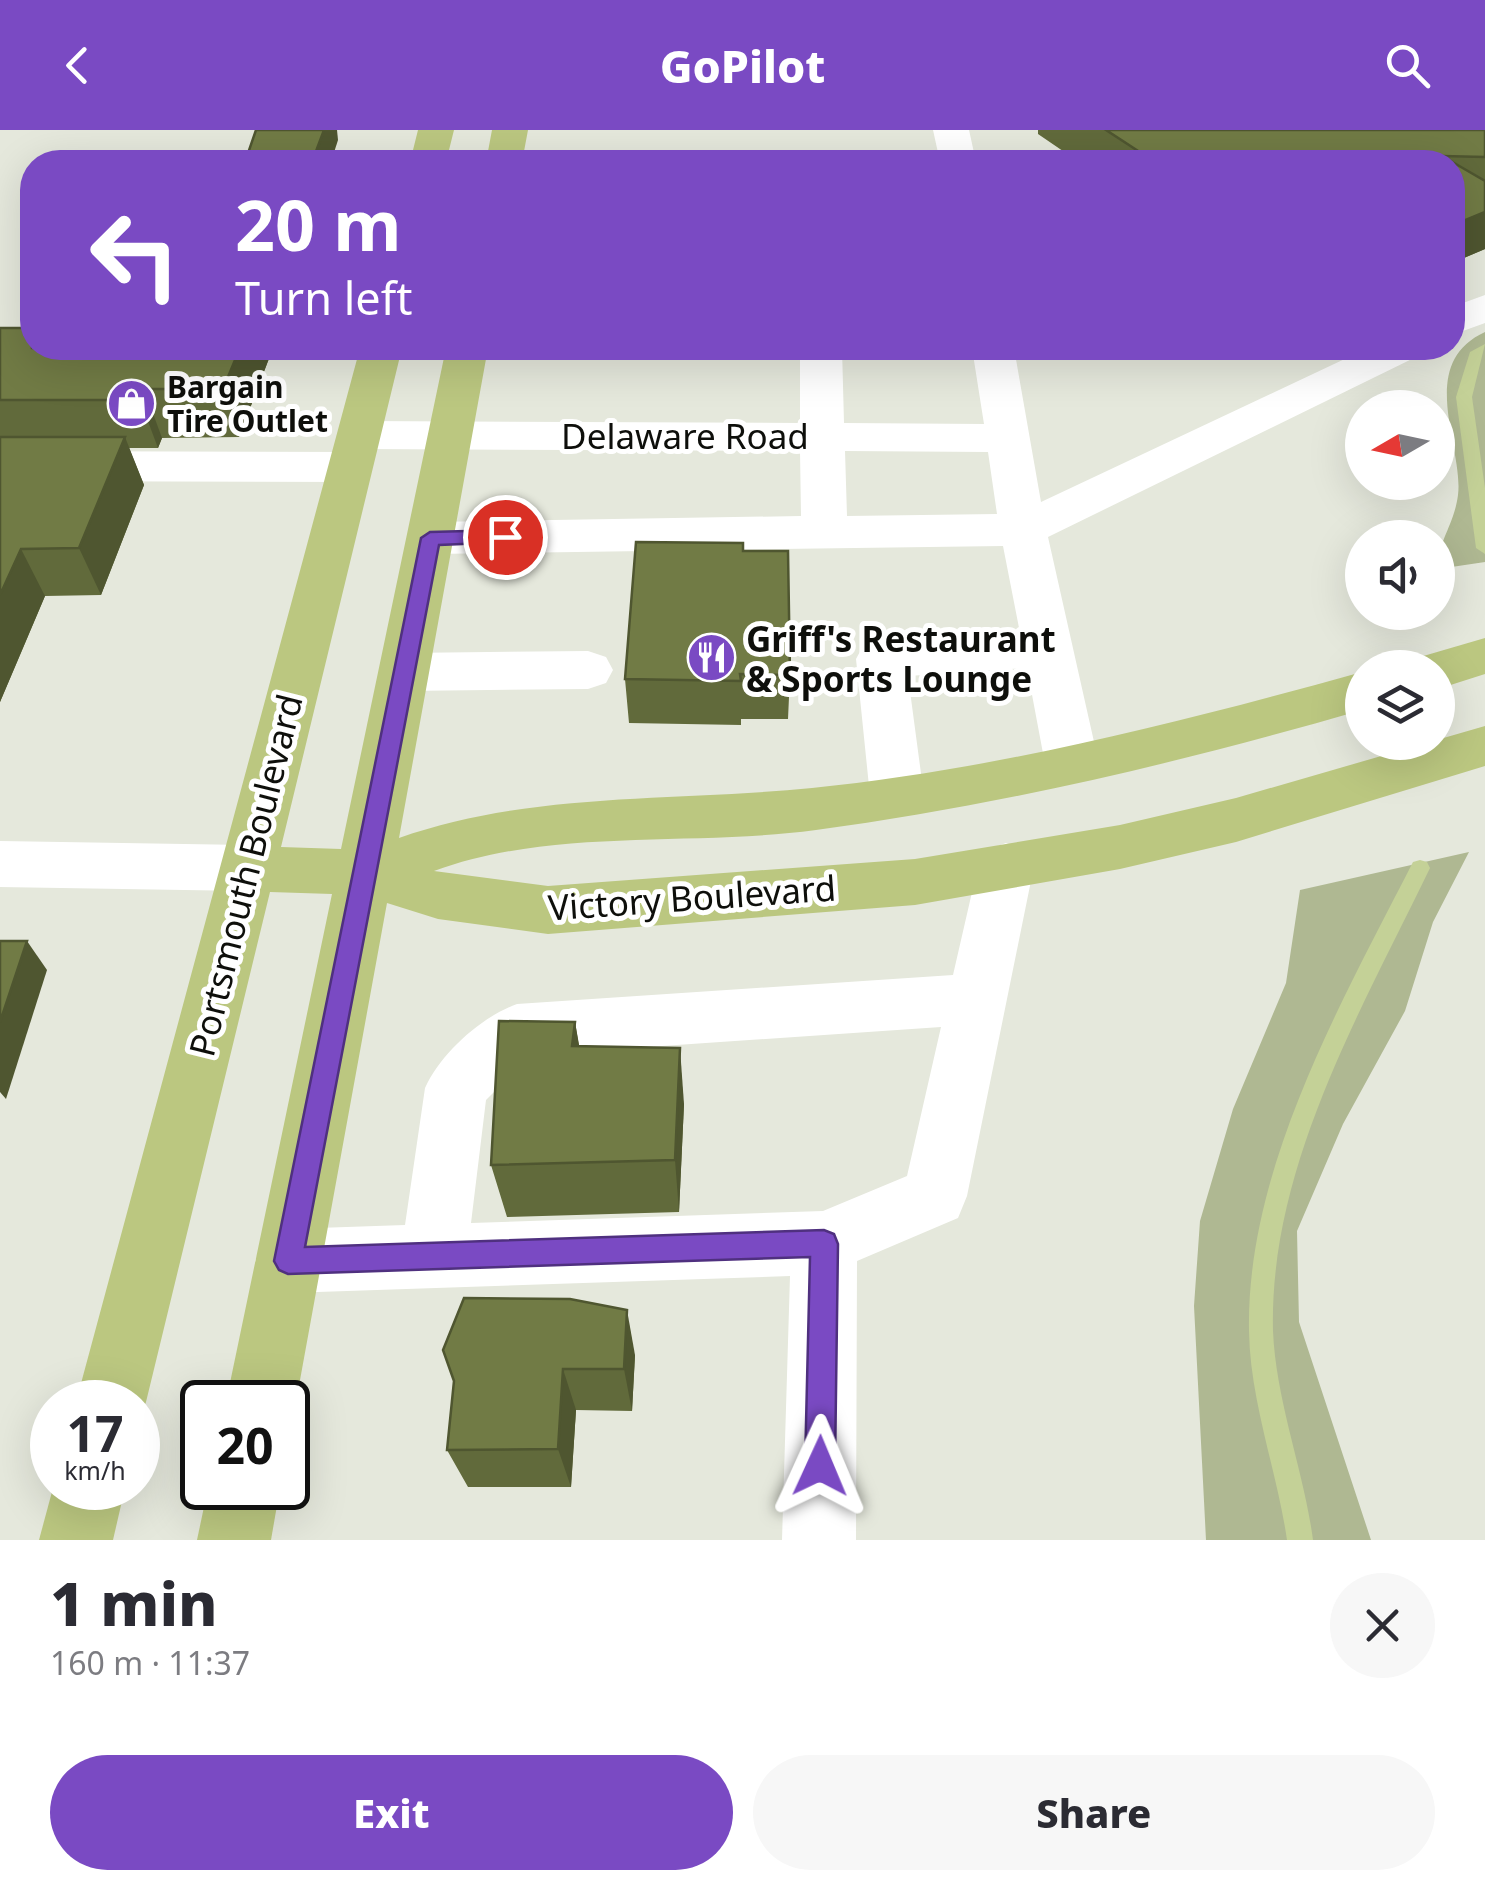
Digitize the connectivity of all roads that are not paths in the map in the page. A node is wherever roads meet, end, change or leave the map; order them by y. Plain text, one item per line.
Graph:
1 (378, 360) edge
2 (465, 360) edge
3 (821, 360) edge
4 (995, 360) edge
5 (1376, 360) edge
6 (824, 435) junction
7 (450, 436) junction
8 (1010, 438) junction
9 (355, 451) junction
10 (0, 466) edge
11 (1023, 530) junction
12 (824, 532) junction
13 (430, 538) junction
14 (1049, 649) junction
15 (1485, 656) edge
16 (1455, 665) edge
17 (588, 670) dead end
18 (404, 672) junction
19 (1345, 696) edge
20 (1485, 746) edge
21 (1072, 764) junction
22 (897, 796) junction
23 (0, 864) edge
24 (1006, 866) junction
25 (246, 868) junction
26 (364, 873) junction
27 (978, 999) junction
28 (824, 1244) junction
29 (434, 1256) junction
30 (288, 1261) junction
31 (116, 1380) edge
32 (265, 1380) edge
33 (84, 1510) edge
34 (240, 1510) edge
35 (76, 1540) edge
36 (234, 1540) edge
37 (819, 1540) edge

1 - 9 main road, Portsmouth Boulevard
2 - 7 main road
3 - 6 street
4 - 8 street
5 - 11 street
6 - 7 street, Delaware Road
6 - 8 street, Delaware Road
6 - 12 street
7 - 9 street, Delaware Road
7 - 13 main road
8 - 11 street
9 - 10 street, Delaware Road
9 - 25 main road, Portsmouth Boulevard
11 - 12 street
11 - 14 street
12 - 13 street
13 - 18 main road
14 - 21 street
14 - 22 street
15 - 16 main road
17 - 18 street
18 - 26 main road
19 - 21 main road
20 - 24 main road, Victory Boulevard
21 - 22 main road
22 - 26 main road
23 - 25 street
24 - 26 main road, Victory Boulevard
24 - 27 street
25 - 26 main road
25 - 31 main road, Portsmouth Boulevard
26 - 30 main road
27 - 28 street
27 - 29 street
28 - 29 street
28 - 37 street
29 - 30 street
30 - 32 main road
33 - 35 main road
34 - 36 main road

